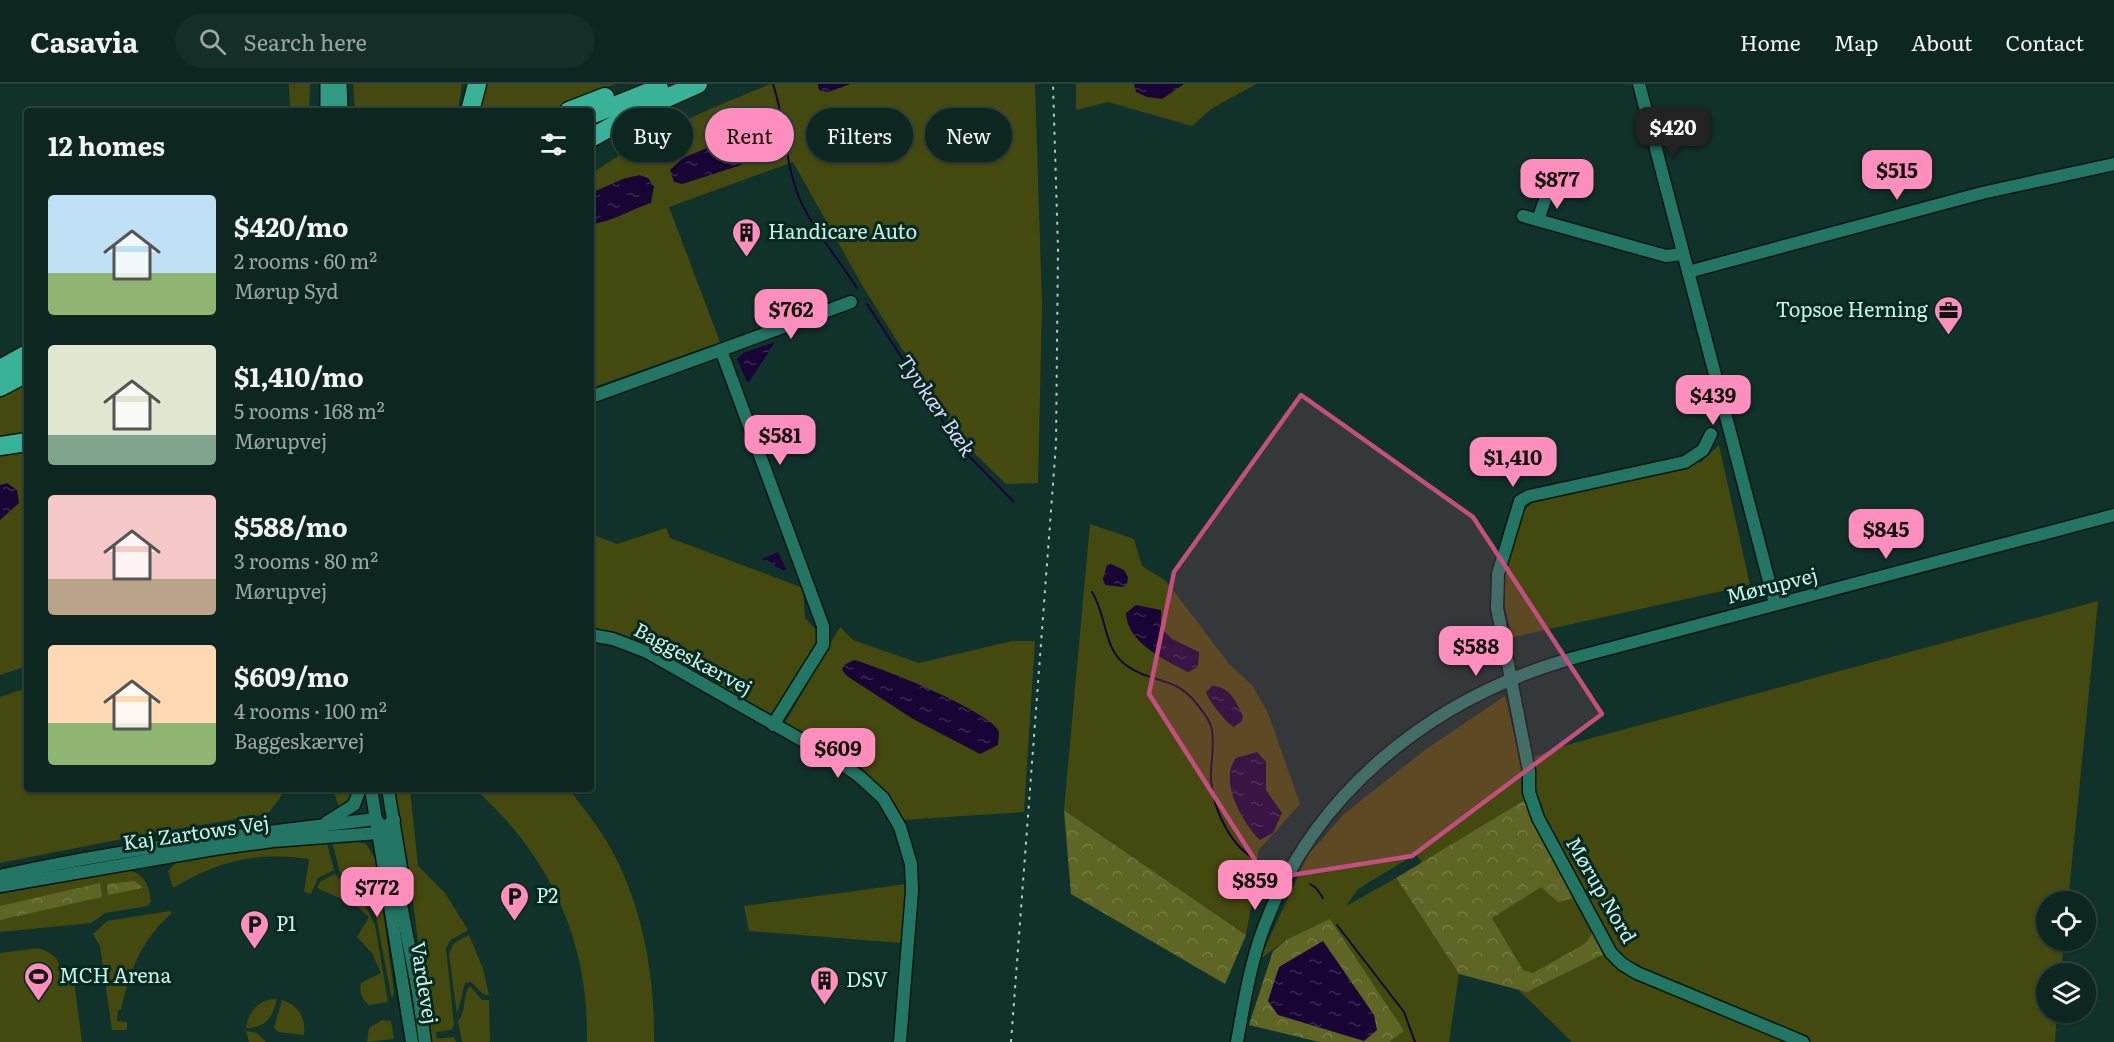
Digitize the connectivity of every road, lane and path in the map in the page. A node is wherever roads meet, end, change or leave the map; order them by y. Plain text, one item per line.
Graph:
1 (328, 84) edge
2 (339, 84) edge
3 (477, 84) edge
4 (637, 84) edge
5 (670, 84) edge
6 (698, 84) edge
7 (1639, 84) edge
8 (328, 108) edge
9 (340, 108) edge
10 (471, 108) edge
11 (577, 108) edge
12 (594, 114) edge
13 (594, 136) edge
14 (2114, 164) edge
15 (1548, 191) dead end
16 (1523, 216) dead end
17 (1538, 220) junction
18 (1683, 254) junction
19 (1688, 272) junction
20 (851, 302) dead end
21 (721, 350) junction
22 (24, 356) edge
23 (24, 362) edge
24 (0, 369) edge
25 (0, 374) edge
26 (24, 375) edge
27 (0, 387) edge
28 (594, 396) edge
29 (1711, 434) dead end
30 (24, 442) edge
31 (0, 446) edge
32 (2114, 515) edge
33 (1775, 604) junction
34 (594, 636) edge
35 (1510, 678) junction
36 (773, 725) junction
37 (359, 792) edge
38 (372, 792) edge
39 (389, 792) edge
40 (394, 820) junction
41 (379, 827) junction
42 (308, 828) junction
43 (0, 876) edge
44 (0, 886) edge
45 (418, 991) junction
46 (412, 1042) edge
47 (425, 1042) edge
48 (900, 1042) edge
49 (1237, 1042) edge
50 (1803, 1042) edge

1 - 8 main road
2 - 9 main road
3 - 10 highway
4 - 11 highway
5 - 12 highway
6 - 13 highway
7 - 18 street
14 - 19 street
15 - 17 street
16 - 17 street
17 - 18 street
18 - 19 street
19 - 33 street
20 - 21 street
21 - 28 street
21 - 36 street
22 - 24 highway
23 - 25 highway
26 - 27 highway
29 - 35 street
30 - 31 highway
32 - 33 street, Mørupvej
33 - 35 street, Mørupvej
34 - 36 street, Baggeskærvej
35 - 49 street, Mørupvej
35 - 50 street, Mørup Nord
36 - 48 street, Baggeskærvej
37 - 42 street
38 - 41 street, Vardevej
39 - 40 street, Vardevej
40 - 41 street
40 - 45 street, Vardevej
41 - 42 street, Kaj Zartows Vej
41 - 44 street, Kaj Zartows Vej
41 - 45 street
41 - 46 street, Vardevej
42 - 43 street, Kaj Zartows Vej
45 - 47 street, Vardevej

